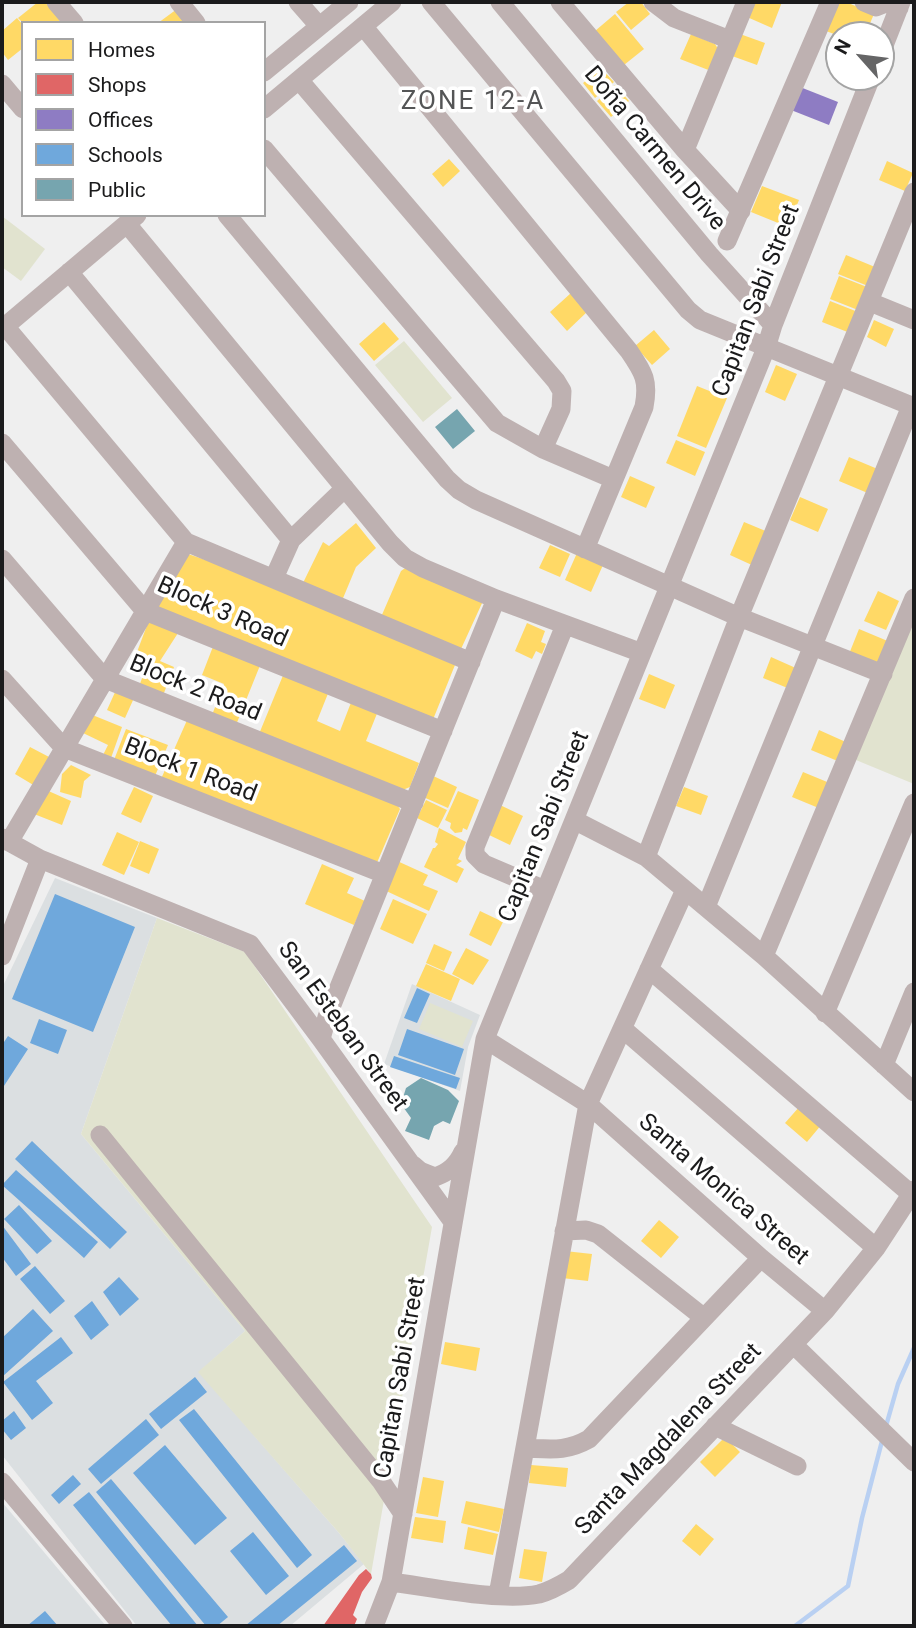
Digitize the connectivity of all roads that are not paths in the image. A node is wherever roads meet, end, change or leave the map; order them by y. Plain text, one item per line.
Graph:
1 (56, 2) edge
2 (178, 2) edge
3 (298, 2) edge
4 (349, 2) edge
5 (392, 2) edge
6 (430, 2) edge
7 (500, 2) edge
8 (560, 2) edge
9 (653, 2) edge
10 (746, 2) edge
11 (830, 2) edge
12 (864, 2) edge
13 (893, 4) edge
14 (72, 21) edge
15 (194, 21) edge
16 (889, 21) edge
17 (319, 26) junction
18 (363, 26) junction
19 (730, 40) junction
20 (266, 70) edge
21 (299, 79) junction
22 (2, 85) edge
23 (866, 91) edge
24 (21, 107) edge
25 (266, 107) edge
26 (685, 150) junction
27 (266, 151) edge
28 (914, 192) edge
29 (741, 211) junction
30 (229, 217) edge
31 (132, 220) edge
32 (907, 232) edge
33 (727, 240) dead end
34 (69, 272) junction
35 (870, 302) junction
36 (914, 320) edge
37 (773, 325) junction
38 (4, 327) edge
39 (766, 348) junction
40 (839, 377) junction
41 (913, 407) edge
42 (2, 443) edge
43 (544, 449) junction
44 (613, 479) junction
45 (345, 488) junction
46 (291, 540) junction
47 (186, 542) junction
48 (585, 549) junction
49 (2, 559) edge
50 (274, 578) junction
51 (669, 586) junction
52 (914, 598) edge
53 (496, 599) junction
54 (145, 611) junction
55 (739, 617) junction
56 (565, 625) junction
57 (812, 646) junction
58 (642, 653) junction
59 (471, 662) junction
60 (883, 674) junction
61 (2, 679) edge
62 (105, 679) junction
63 (443, 731) junction
64 (64, 748) junction
65 (414, 803) junction
66 (914, 803) edge
67 (574, 820) junction
68 (5, 840) edge
69 (646, 857) junction
70 (40, 859) junction
71 (384, 874) junction
72 (545, 890) junction
73 (685, 890) junction
74 (706, 907) junction
75 (2, 956) edge
76 (764, 956) junction
77 (649, 969) junction
78 (914, 992) edge
79 (825, 1013) junction
80 (623, 1029) junction
81 (321, 1039) junction
82 (485, 1039) junction
83 (884, 1065) junction
84 (914, 1092) edge
85 (588, 1104) junction
86 (100, 1135) dead end
87 (466, 1144) junction
88 (408, 1160) junction
89 (913, 1192) edge
90 (453, 1222) junction
91 (564, 1231) junction
92 (876, 1248) junction
93 (761, 1258) junction
94 (825, 1311) junction
95 (704, 1317) junction
96 (794, 1345) junction
97 (715, 1426) junction
98 (525, 1448) junction
99 (914, 1462) edge
100 (797, 1466) dead end
101 (2, 1482) edge
102 (403, 1514) junction
103 (391, 1581) junction
104 (498, 1595) junction
105 (122, 1626) edge
106 (374, 1626) edge

1 - 14 street
2 - 15 street
3 - 17 street
4 - 17 street
5 - 18 street
6 - 39 street
7 - 37 street, Doña Carmen Drive
8 - 26 street
9 - 19 street
10 - 19 street
11 - 29 street
12 - 13 street
13 - 16 street
17 - 20 street
18 - 21 street
18 - 44 street
19 - 26 street
21 - 25 street
21 - 43 street
22 - 24 street
23 - 37 street, Capitan Sabi Street
26 - 29 street
27 - 43 street
28 - 32 street
29 - 33 street
30 - 48 street
31 - 34 street
31 - 45 street
32 - 35 street
34 - 38 street
34 - 46 street
35 - 36 street
35 - 40 street
37 - 39 street, Capitan Sabi Street
38 - 47 street
39 - 40 street
39 - 51 street, Capitan Sabi Street
40 - 41 street
40 - 55 street
41 - 57 street
42 - 54 street, Block 3 Road
43 - 44 street
44 - 48 street
45 - 46 street
45 - 53 street
46 - 50 street
47 - 50 street
47 - 54 street
48 - 51 street
49 - 62 street, Block 2 Road
50 - 59 street
51 - 55 street
51 - 58 street, Capitan Sabi Street
52 - 60 street
53 - 56 street
53 - 59 street
54 - 62 street
54 - 63 street, Block 3 Road
55 - 57 street
55 - 69 street
56 - 58 street
56 - 72 street
57 - 60 street
57 - 74 street
58 - 67 street, Capitan Sabi Street
59 - 63 street
60 - 76 street
61 - 64 street, Block 1 Road
62 - 64 street
62 - 65 street, Block 2 Road
63 - 65 street
64 - 68 street
64 - 71 street, Block 1 Road
65 - 71 street
66 - 79 street
67 - 69 street
67 - 72 street, Capitan Sabi Street
68 - 70 street, San Esteban Street
69 - 73 street
70 - 75 street
70 - 81 street, San Esteban Street
71 - 81 street
72 - 82 street, Capitan Sabi Street
73 - 74 street
73 - 77 street
74 - 76 street
76 - 79 street
77 - 80 street
77 - 89 street
78 - 83 street
79 - 83 street
80 - 85 street
80 - 92 street
81 - 88 street, San Esteban Street
82 - 85 street, Santa Monica Street
82 - 87 street, Capitan Sabi Street
83 - 84 street
85 - 91 street
85 - 93 street, Santa Monica Street
86 - 102 street
87 - 88 street
87 - 90 street, Capitan Sabi Street
88 - 90 street, San Esteban Street
89 - 92 street, Santa Magdalena Street
90 - 102 street, Capitan Sabi Street
91 - 95 street
91 - 98 street
92 - 94 street, Santa Magdalena Street
93 - 94 street, Santa Monica Street
93 - 95 street
94 - 96 street, Santa Magdalena Street
95 - 98 street
96 - 97 street, Santa Magdalena Street
96 - 99 street
97 - 100 street
97 - 104 street, Santa Magdalena Street
98 - 104 street
101 - 105 street
102 - 103 street, Capitan Sabi Street
103 - 104 street, Santa Magdalena Street
103 - 106 street, Capitan Sabi Street

